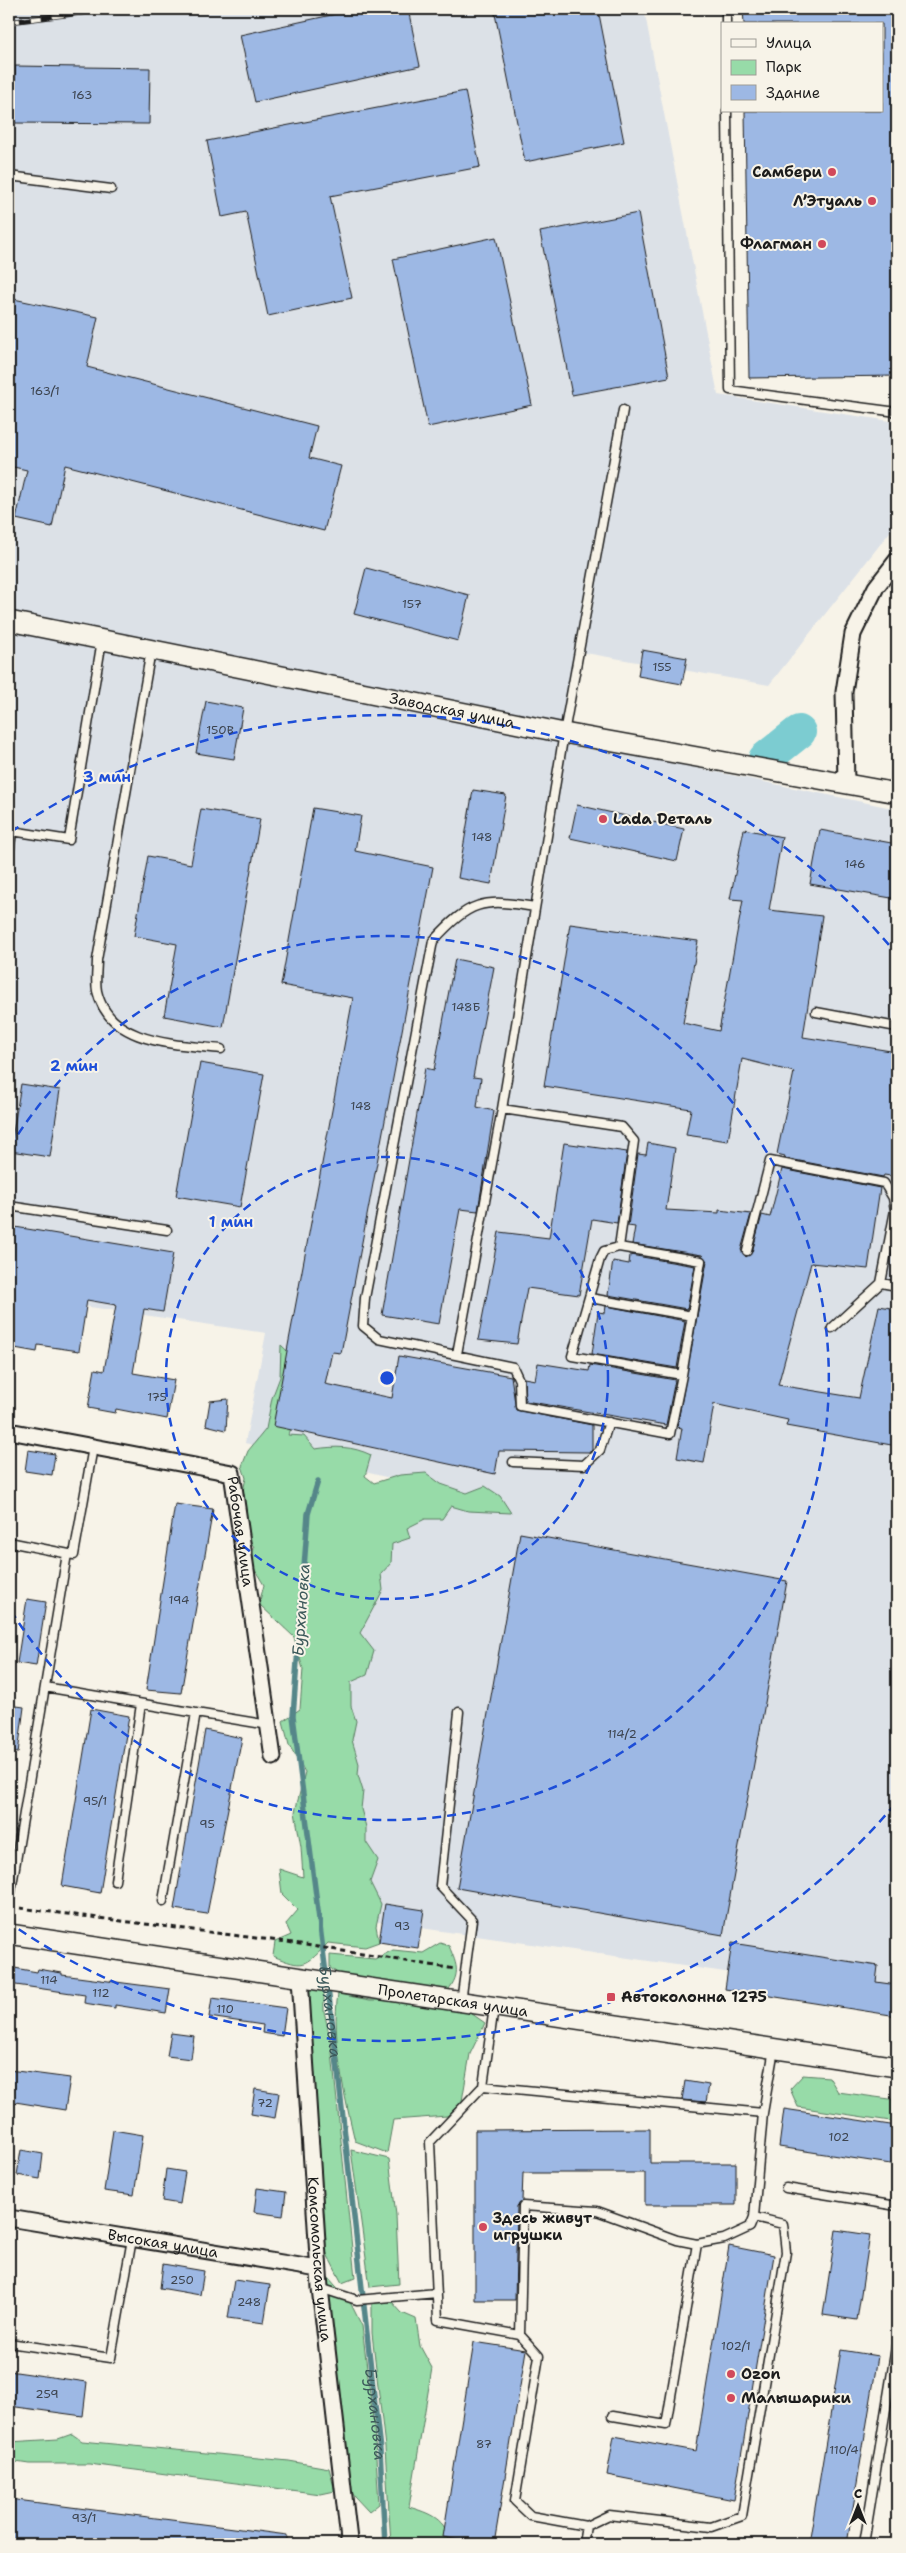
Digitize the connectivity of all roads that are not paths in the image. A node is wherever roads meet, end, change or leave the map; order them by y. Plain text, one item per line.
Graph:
1 (726, 9) edge
2 (726, 22) edge
3 (727, 112) edge
4 (9, 176) edge
5 (111, 189) dead end
6 (623, 410) dead end
7 (897, 412) edge
8 (897, 560) edge
9 (9, 621) edge
10 (102, 640) junction
11 (151, 650) junction
12 (564, 733) junction
13 (846, 782) junction
14 (897, 793) edge
15 (9, 854) edge
16 (536, 907) junction
17 (816, 1012) dead end
18 (897, 1027) edge
19 (221, 1049) dead end
20 (502, 1109) junction
21 (9, 1206) edge
22 (167, 1230) dead end
23 (619, 1247) junction
24 (747, 1251) dead end
25 (881, 1283) junction
26 (897, 1286) edge
27 (590, 1298) junction
28 (692, 1316) junction
29 (832, 1328) dead end
30 (457, 1354) junction
31 (682, 1375) junction
32 (609, 1422) junction
33 (9, 1431) edge
34 (93, 1446) junction
35 (513, 1462) dead end
36 (9, 1542) edge
37 (67, 1554) junction
38 (45, 1687) junction
39 (141, 1704) junction
40 (459, 1712) dead end
41 (196, 1714) junction
42 (269, 1725) junction
43 (273, 1757) dead end
44 (115, 1881) dead end
45 (164, 1901) dead end
46 (9, 1903) edge
47 (9, 1934) edge
48 (300, 1978) junction
49 (461, 2002) junction
50 (494, 2007) junction
51 (774, 2049) junction
52 (897, 2067) edge
53 (483, 2086) junction
54 (763, 2113) junction
55 (786, 2188) dead end
56 (897, 2206) edge
57 (754, 2217) junction
58 (9, 2218) edge
59 (132, 2239) junction
60 (697, 2244) junction
61 (318, 2269) junction
62 (320, 2288) junction
63 (436, 2293) junction
64 (520, 2335) junction
65 (897, 2341) edge
66 (9, 2343) edge
67 (613, 2416) dead end
68 (586, 2526) junction
69 (349, 2542) edge
70 (583, 2544) edge
71 (864, 2544) edge

1 - 2 lane
3 - 7 lane
4 - 5 lane
6 - 12 lane
8 - 13 street
9 - 10 street, Заводская улица
10 - 11 street, Заводская улица
10 - 15 lane
11 - 12 street, Заводская улица
11 - 19 lane
12 - 13 street, Заводская улица
12 - 16 lane
13 - 14 street, Заводская улица
16 - 20 lane
16 - 30 lane
17 - 18 lane
20 - 23 lane
20 - 30 lane
21 - 22 lane
23 - 27 lane
23 - 28 lane
24 - 25 lane
25 - 26 lane
25 - 29 lane
27 - 28 lane
27 - 31 lane
28 - 31 lane
30 - 32 lane
31 - 32 lane
32 - 35 lane
33 - 34 street, Рабочая улица
34 - 37 lane
34 - 42 street, Рабочая улица
36 - 37 lane
37 - 38 lane
38 - 39 lane
38 - 46 lane
39 - 41 lane
39 - 44 lane
40 - 49 lane
41 - 42 lane
41 - 45 lane
42 - 43 street, Рабочая улица
47 - 48 street, Пролетарская улица
48 - 49 street, Пролетарская улица
48 - 61 street, Комсомольская улица
49 - 50 street, Пролетарская улица
50 - 51 street, Пролетарская улица
50 - 53 lane
51 - 52 street, Пролетарская улица
51 - 54 lane
53 - 54 lane
53 - 63 lane
54 - 57 lane
55 - 56 lane
57 - 60 lane
57 - 68 lane
58 - 59 street, Высокая улица
59 - 61 street, Высокая улица
59 - 66 lane
60 - 64 lane
60 - 67 lane
61 - 62 street, Комсомольская улица
62 - 63 lane
62 - 69 street, Комсомольская улица
63 - 64 lane
64 - 68 lane
65 - 71 lane
68 - 70 lane

